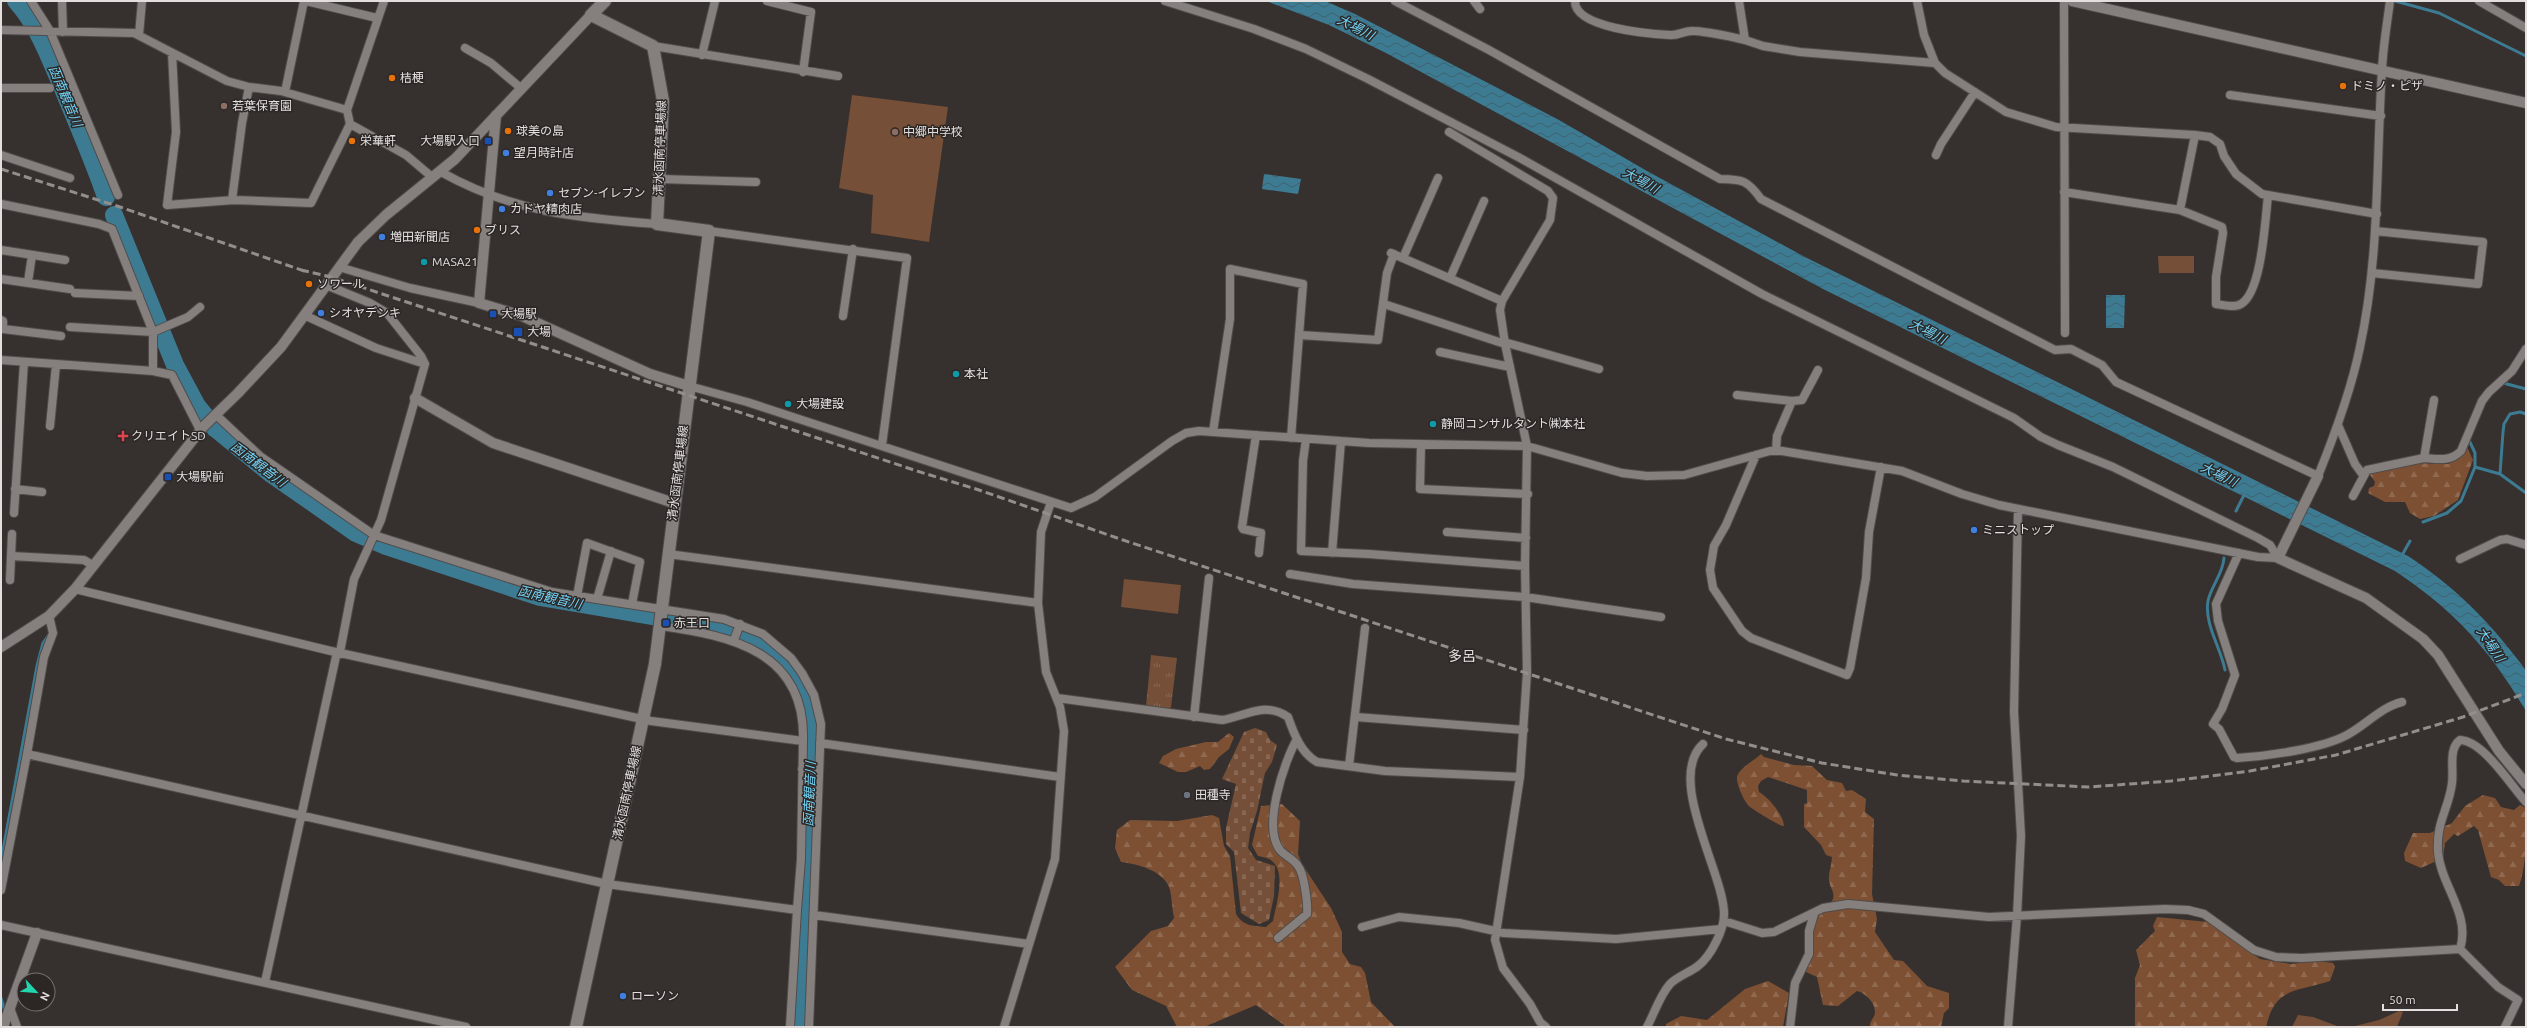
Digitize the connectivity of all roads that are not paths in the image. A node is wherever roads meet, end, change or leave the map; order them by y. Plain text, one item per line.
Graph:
1 (31, 1) edge
2 (62, 1) edge
3 (142, 1) edge
4 (305, 1) edge
5 (384, 1) edge
6 (604, 1) edge
7 (715, 1) edge
8 (768, 1) edge
9 (1165, 1) edge
10 (1395, 1) edge
11 (1474, 1) edge
12 (1575, 1) edge
13 (1739, 1) edge
14 (1917, 1) edge
15 (2064, 1) edge
16 (2072, 1) edge
17 (2389, 1) edge
18 (2479, 1) edge
19 (1480, 9) dead end
20 (591, 15) junction
21 (377, 18) junction
22 (2526, 28) edge
23 (1, 30) edge
24 (48, 31) junction
25 (63, 32) junction
26 (139, 35) junction
27 (1745, 40) junction
28 (653, 46) junction
29 (465, 48) dead end
30 (172, 53) junction
31 (702, 54) junction
32 (1935, 63) junction
33 (2382, 70) junction
34 (803, 72) junction
35 (838, 76) dead end
36 (249, 87) junction
37 (1, 88) edge
38 (50, 88) dead end
39 (522, 89) junction
40 (285, 92) junction
41 (1975, 92) junction
42 (2230, 95) dead end
43 (2526, 103) edge
44 (347, 110) junction
45 (496, 115) junction
46 (2381, 116) junction
47 (350, 124) junction
48 (2064, 128) junction
49 (1449, 132) dead end
50 (2195, 135) junction
51 (1, 155) edge
52 (1936, 156) dead end
53 (1520, 158) junction
54 (1513, 169) junction
55 (436, 174) junction
56 (70, 178) dead end
57 (1438, 178) dead end
58 (660, 179) junction
59 (756, 182) dead end
60 (2064, 192) junction
61 (118, 194) dead end
62 (490, 195) junction
63 (2268, 196) junction
64 (232, 200) junction
65 (1484, 201) dead end
66 (1, 204) edge
67 (2180, 210) junction
68 (2377, 214) junction
69 (657, 224) junction
70 (709, 231) junction
71 (2375, 231) junction
72 (853, 249) junction
73 (1, 250) edge
74 (32, 255) junction
75 (1402, 258) junction
76 (65, 260) dead end
77 (339, 267) junction
78 (2372, 273) junction
79 (1450, 278) junction
80 (1, 279) edge
81 (28, 282) junction
82 (326, 286) junction
83 (139, 296) junction
84 (1502, 301) junction
85 (479, 303) junction
86 (1384, 304) junction
87 (200, 307) dead end
88 (304, 315) junction
89 (843, 316) dead end
90 (1, 320) edge
91 (70, 327) dead end
92 (155, 332) junction
93 (2065, 333) dead end
94 (1300, 335) junction
95 (61, 336) dead end
96 (1505, 343) junction
97 (2526, 349) edge
98 (1440, 352) dead end
99 (1, 360) edge
100 (24, 362) junction
101 (425, 364) junction
102 (56, 365) junction
103 (1510, 367) junction
104 (1599, 369) dead end
105 (1818, 370) dead end
106 (153, 371) junction
107 (689, 386) junction
108 (1737, 395) dead end
109 (415, 398) junction
110 (2434, 400) dead end
111 (1792, 401) junction
112 (215, 415) junction
113 (2338, 425) junction
114 (50, 426) dead end
115 (201, 428) junction
116 (1214, 432) junction
117 (1256, 435) junction
118 (1291, 438) junction
119 (1306, 439) junction
120 (1341, 441) junction
121 (1421, 444) junction
122 (882, 445) junction
123 (1527, 446) junction
124 (1776, 450) junction
125 (1756, 455) junction
126 (2424, 458) junction
127 (1880, 467) junction
128 (2363, 475) junction
129 (2317, 477) junction
130 (15, 489) junction
131 (42, 492) dead end
132 (1528, 494) junction
133 (2353, 496) dead end
134 (1051, 502) junction
135 (674, 503) junction
136 (2018, 509) junction
137 (14, 513) dead end
138 (1447, 532) dead end
139 (12, 534) dead end
140 (374, 535) junction
141 (1526, 538) junction
142 (2526, 545) edge
143 (611, 551) junction
144 (1259, 553) dead end
145 (1332, 553) junction
146 (2239, 553) junction
147 (668, 554) junction
148 (11, 556) junction
149 (2278, 558) junction
150 (2460, 559) dead end
151 (94, 566) junction
152 (1525, 566) junction
153 (1290, 574) dead end
154 (1209, 578) dead end
155 (10, 580) dead end
156 (75, 589) junction
157 (577, 596) junction
158 (1525, 597) junction
159 (597, 599) junction
160 (1038, 603) junction
161 (632, 604) junction
162 (49, 616) junction
163 (1661, 617) dead end
164 (662, 618) junction
165 (739, 626) junction
166 (1364, 628) dead end
167 (734, 638) junction
168 (1, 647) edge
169 (338, 652) junction
170 (1057, 698) junction
171 (2402, 702) dead end
172 (1194, 717) junction
173 (1356, 717) junction
174 (643, 718) junction
175 (1524, 730) junction
176 (1297, 739) junction
177 (803, 741) junction
178 (820, 743) junction
179 (1703, 744) dead end
180 (27, 754) junction
181 (1349, 766) junction
182 (804, 769) junction
183 (817, 770) junction
184 (1060, 777) junction
185 (1520, 777) junction
186 (2526, 784) edge
187 (803, 789) junction
188 (816, 790) junction
189 (2526, 802) edge
190 (302, 815) junction
191 (607, 884) junction
192 (1, 890) edge
193 (797, 910) junction
194 (1814, 914) junction
195 (814, 915) junction
196 (2017, 916) junction
197 (1, 925) edge
198 (1722, 925) junction
199 (1362, 927) dead end
200 (1496, 931) junction
201 (37, 933) junction
202 (1278, 938) dead end
203 (1029, 944) junction
204 (2460, 949) junction
205 (265, 982) junction
206 (2522, 1000) edge
207 (10, 1008) junction
208 (3, 1027) edge
209 (16, 1027) edge
210 (466, 1027) edge
211 (576, 1027) edge
212 (790, 1027) edge
213 (809, 1027) edge
214 (1004, 1027) edge
215 (1546, 1027) edge
216 (1647, 1027) edge
217 (1790, 1027) edge
218 (2008, 1027) edge
219 (2505, 1027) edge

1 - 24 street
2 - 25 street
3 - 26 street
4 - 21 street
4 - 40 street
5 - 21 street
6 - 20 main road
7 - 31 street
8 - 34 street
9 - 53 street
10 - 129 street
11 - 19 street
12 - 27 street
13 - 27 street
14 - 32 street
15 - 48 street
16 - 33 street
17 - 33 street
18 - 22 street
20 - 28 main road
20 - 39 street
21 - 44 street
23 - 24 street
24 - 25 street
24 - 61 street
25 - 26 street
26 - 30 street
27 - 32 street
28 - 31 street
28 - 58 main road, 清水函南停車場線
29 - 39 street
30 - 36 street
30 - 64 street
31 - 34 street
32 - 41 street
33 - 43 street
33 - 46 street
34 - 35 street
36 - 40 street
36 - 64 street
37 - 38 street
39 - 45 street
40 - 44 street
41 - 48 street
41 - 52 street
42 - 46 street
44 - 47 street
45 - 55 street
45 - 62 street
46 - 68 street
47 - 55 street
47 - 64 street
48 - 50 street
48 - 60 street
49 - 54 street
50 - 63 street
50 - 67 street
51 - 56 street
53 - 54 street
53 - 149 street
54 - 84 street
55 - 62 street
55 - 77 street
57 - 75 street
58 - 59 street
58 - 69 main road, 清水函南停車場線
60 - 67 street
60 - 93 street
62 - 69 street
62 - 85 street
63 - 67 street
63 - 68 street
65 - 79 street
66 - 83 street
68 - 71 street
69 - 70 main road
70 - 72 street
70 - 107 main road, 清水函南停車場線
71 - 78 street
71 - 78 street
72 - 89 street
72 - 122 street
73 - 74 street
74 - 76 street
74 - 81 street
75 - 79 street
75 - 86 street
77 - 82 street
77 - 85 street
78 - 113 street
79 - 84 street
80 - 81 street
81 - 83 street
82 - 88 street
82 - 101 street
83 - 92 street
84 - 96 street
85 - 107 street
86 - 94 street
86 - 96 street
87 - 92 street
88 - 101 street
88 - 112 street
90 - 95 street
91 - 92 street
92 - 106 street
94 - 116 street
94 - 118 street
96 - 103 street
96 - 104 street
97 - 126 street
98 - 103 street
99 - 100 street
100 - 102 street
100 - 130 street
101 - 109 street
102 - 106 street
102 - 114 street
103 - 123 street
105 - 111 street
106 - 115 street
107 - 122 street
107 - 135 main road, 清水函南停車場線
108 - 111 street
109 - 135 street
109 - 140 street
110 - 126 street
111 - 124 street
112 - 115 street
112 - 140 street
113 - 128 street
113 - 129 street
115 - 151 street
116 - 117 street
116 - 134 street
117 - 118 street
117 - 144 street
118 - 119 street
119 - 120 street
119 - 145 street
120 - 121 street
120 - 145 street
121 - 123 street
121 - 132 street
122 - 134 street
123 - 125 street
123 - 132 street
124 - 125 street
124 - 127 street
125 - 127 street
126 - 128 street
127 - 136 street
128 - 133 street
129 - 149 street
130 - 131 street
130 - 137 street
132 - 141 street
134 - 160 street
135 - 147 main road, 清水函南停車場線
136 - 146 street
136 - 196 street
138 - 141 street
139 - 148 street
140 - 157 street
140 - 169 street
141 - 152 street
142 - 150 street
143 - 157 street
143 - 159 street
143 - 161 street
145 - 152 street
146 - 149 street
146 - 171 street
147 - 160 street
147 - 164 main road, 清水函南停車場線
148 - 151 street
148 - 155 street
149 - 186 street
151 - 156 street
152 - 158 street
153 - 158 street
154 - 172 street
156 - 162 street
156 - 169 street
157 - 159 street
158 - 163 street
158 - 175 street
159 - 161 street
160 - 170 street
161 - 164 street
162 - 168 street
162 - 180 street
164 - 165 street
164 - 167 street
164 - 174 main road, 清水函南停車場線
165 - 167 street
165 - 178 street
166 - 173 street
167 - 177 street
169 - 174 street
169 - 190 street
170 - 172 street
170 - 184 street
172 - 176 street
173 - 175 street
173 - 181 street
174 - 177 street
174 - 191 main road, 清水函南停車場線
175 - 185 street
176 - 181 street
176 - 202 street
177 - 182 street
178 - 183 street
178 - 184 street
179 - 198 street
180 - 190 street
180 - 192 street
181 - 185 street
182 - 183 street
182 - 187 street
183 - 188 street
184 - 203 street
185 - 200 street
187 - 188 street
187 - 193 street
188 - 195 street
189 - 204 street
190 - 191 street
190 - 205 street
191 - 193 street
191 - 211 main road, 清水函南停車場線
193 - 212 street
194 - 196 street
194 - 198 street
194 - 217 street
195 - 203 street
195 - 213 street
196 - 204 street
196 - 218 street
197 - 201 street
198 - 200 street
198 - 216 street
199 - 200 street
200 - 215 street
201 - 205 street
201 - 207 street
203 - 214 street
204 - 206 street
205 - 210 street
206 - 219 street
207 - 208 street
207 - 209 street

